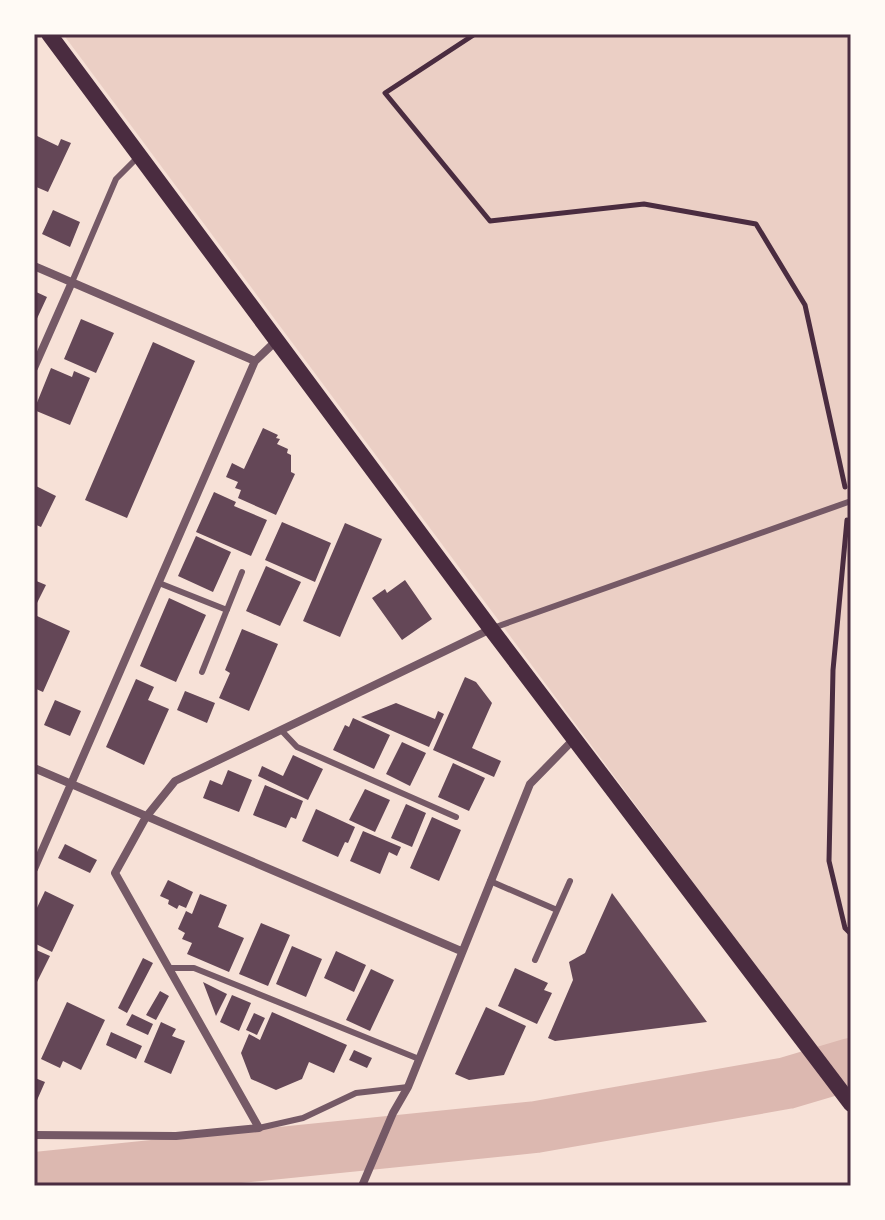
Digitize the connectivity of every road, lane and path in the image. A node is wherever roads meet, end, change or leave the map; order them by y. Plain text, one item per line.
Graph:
1 (49, 34) edge
2 (475, 34) edge
3 (140, 155) junction
4 (34, 266) edge
5 (72, 282) junction
6 (278, 339) junction
7 (255, 361) junction
8 (34, 368) edge
9 (850, 502) edge
10 (242, 572) dead end
11 (159, 583) junction
12 (227, 610) junction
13 (491, 629) junction
14 (202, 672) dead end
15 (281, 730) junction
16 (575, 738) junction
17 (34, 768) edge
18 (72, 785) junction
19 (146, 817) junction
20 (456, 817) dead end
21 (34, 869) edge
22 (490, 881) junction
23 (570, 881) dead end
24 (557, 910) junction
25 (851, 934) edge
26 (461, 951) junction
27 (535, 960) dead end
28 (169, 968) junction
29 (419, 1059) junction
30 (408, 1087) junction
31 (851, 1104) edge
32 (259, 1128) junction
33 (34, 1135) edge
34 (362, 1186) edge

1 - 3 main road
2 - 9 path
3 - 5 lane
3 - 6 main road
4 - 5 street
5 - 7 street
5 - 8 street
6 - 7 street
6 - 13 main road
7 - 11 street
9 - 13 lane
9 - 25 path
10 - 12 lane
11 - 12 lane
11 - 18 street
12 - 14 lane
13 - 15 street
13 - 16 main road
15 - 19 street
15 - 20 lane
16 - 22 street
16 - 31 main road
17 - 18 street
18 - 19 street
18 - 21 street
19 - 26 street
19 - 28 street
22 - 24 lane
22 - 26 street
23 - 24 lane
24 - 27 lane
26 - 29 street
28 - 29 lane
28 - 32 street
29 - 30 street
30 - 32 lane
30 - 34 street
32 - 33 street

